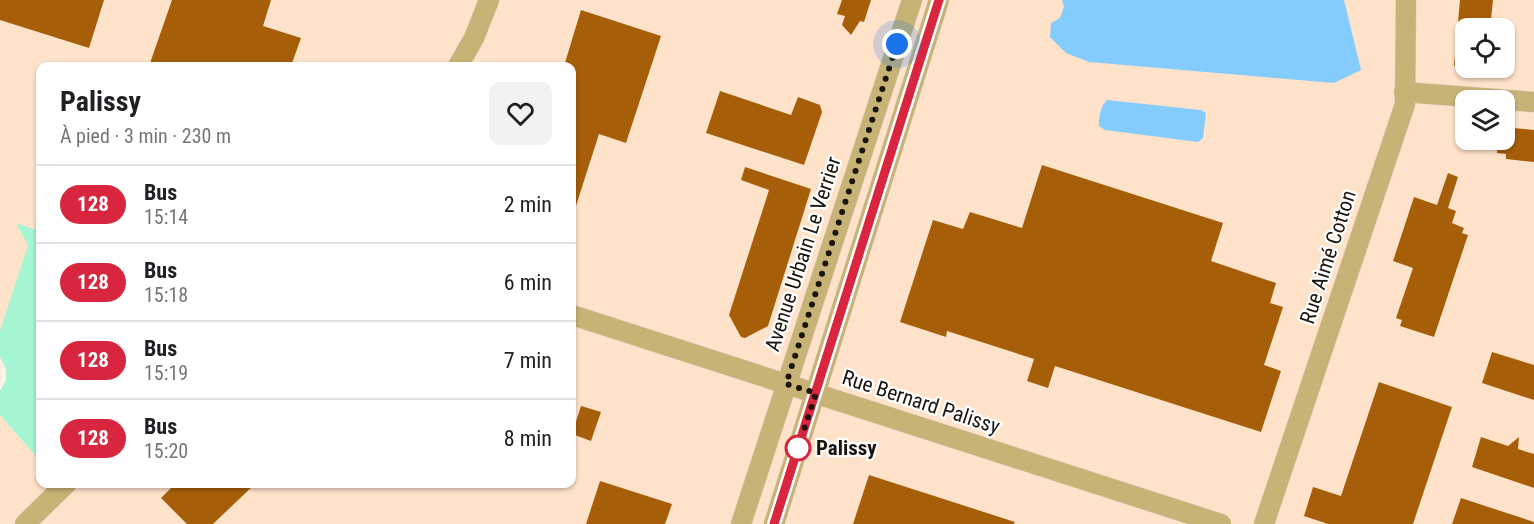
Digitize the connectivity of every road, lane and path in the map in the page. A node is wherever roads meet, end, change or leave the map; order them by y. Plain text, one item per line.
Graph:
1 (489, 0) edge
2 (912, 0) edge
3 (939, 0) edge
4 (1406, 0) edge
5 (460, 62) edge
6 (1404, 92) junction
7 (1534, 102) edge
8 (576, 316) edge
9 (786, 384) junction
10 (816, 393) junction
11 (62, 488) edge
12 (25, 524) edge
13 (741, 524) edge
14 (774, 524) edge
15 (1221, 524) edge
16 (1264, 524) edge

1 - 5 street
2 - 9 street, Avenue Urbain Le Verrier
3 - 10 street
4 - 6 street, Rue Aimé Cotton
6 - 7 street
6 - 16 street, Rue Aimé Cotton
8 - 9 street, Rue Bernard Palissy
9 - 10 street, Rue Bernard Palissy
9 - 13 street, Avenue Urbain Le Verrier
10 - 14 street
10 - 15 street, Rue Bernard Palissy
11 - 12 street

